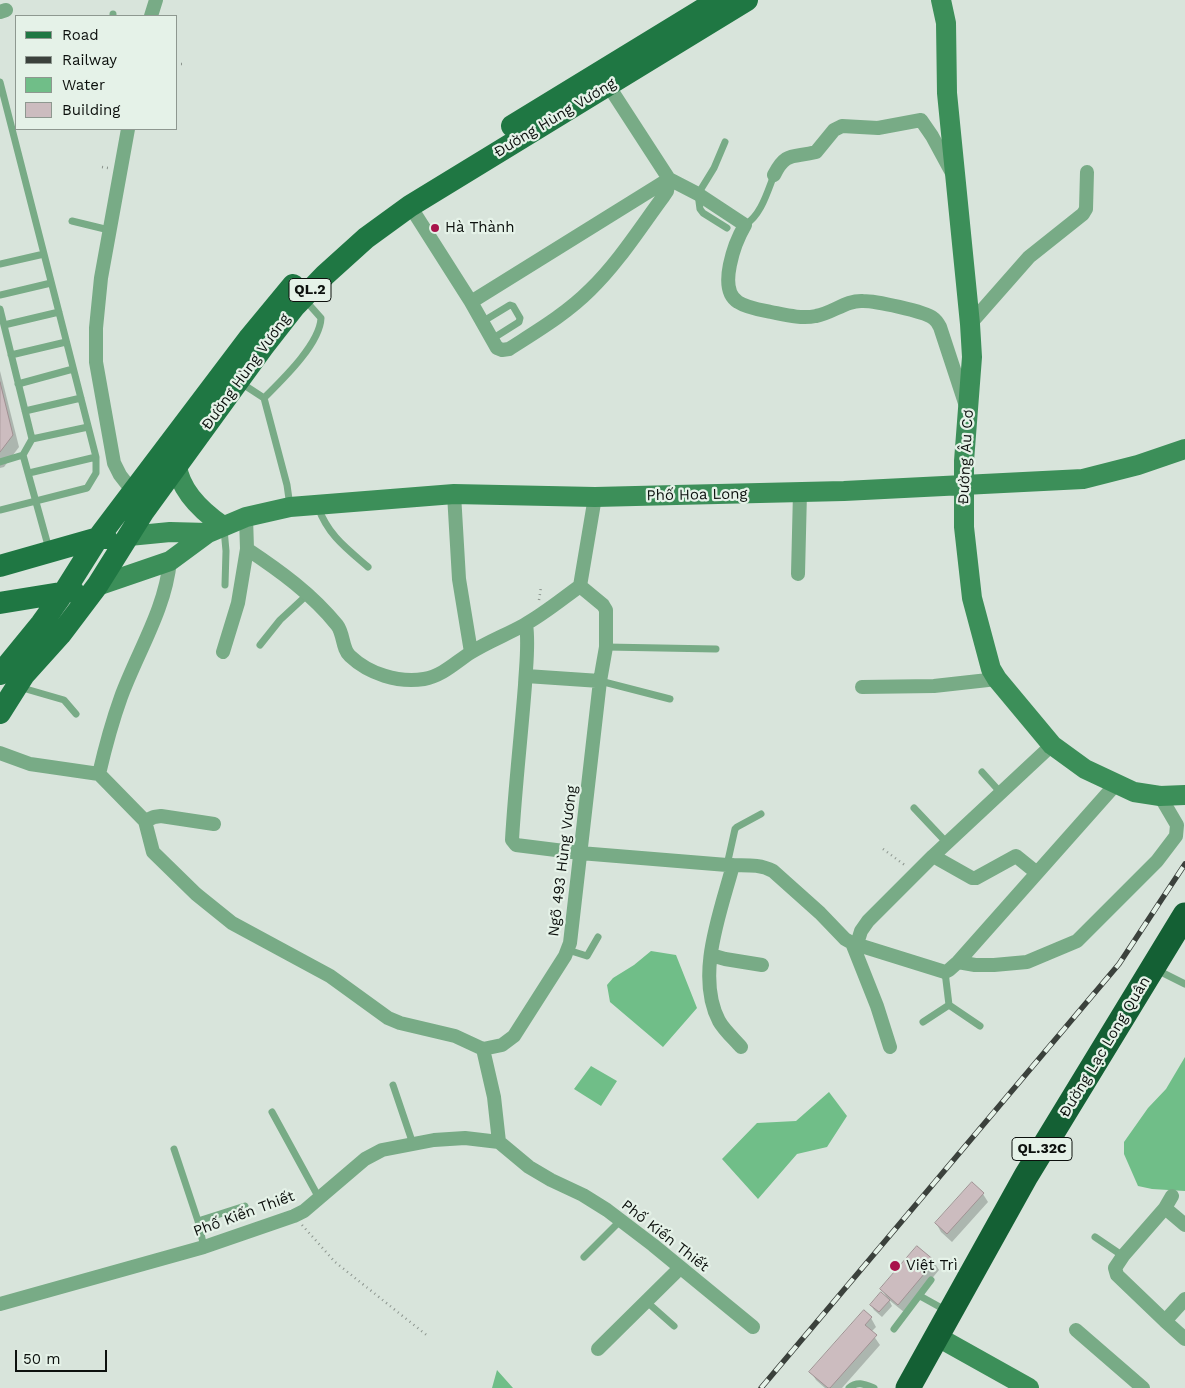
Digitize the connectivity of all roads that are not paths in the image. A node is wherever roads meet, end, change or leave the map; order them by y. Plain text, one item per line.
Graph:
1 (156, 0) edge
2 (718, 0) edge
3 (747, 0) edge
4 (941, 0) edge
5 (151, 15) edge
6 (0, 82) edge
7 (608, 85) junction
8 (128, 130) edge
9 (725, 142) dead end
10 (1087, 172) dead end
11 (774, 176) joint
12 (669, 179) junction
13 (956, 181) junction
14 (698, 194) junction
15 (410, 206) junction
16 (72, 221) dead end
17 (745, 225) junction
18 (727, 228) dead end
19 (109, 230) junction
20 (44, 254) junction
21 (0, 264) edge
22 (51, 283) junction
23 (0, 295) edge
24 (303, 298) junction
25 (471, 302) junction
26 (0, 309) edge
27 (59, 312) junction
28 (482, 322) junction
29 (970, 324) junction
30 (4, 325) junction
31 (492, 339) junction
32 (66, 342) junction
33 (11, 355) junction
34 (73, 369) junction
35 (238, 381) junction
36 (18, 384) junction
37 (81, 398) junction
38 (264, 398) junction
39 (25, 411) junction
40 (968, 411) junction
41 (88, 427) junction
42 (32, 439) junction
43 (1185, 450) edge
44 (23, 455) junction
45 (96, 457) junction
46 (0, 462) edge
47 (177, 466) junction
48 (29, 474) junction
49 (962, 485) junction
50 (134, 492) junction
51 (800, 492) junction
52 (454, 494) junction
53 (595, 497) junction
54 (36, 502) junction
55 (317, 505) junction
56 (290, 507) junction
57 (0, 510) edge
58 (246, 517) junction
59 (216, 530) junction
60 (129, 536) junction
61 (98, 538) junction
62 (247, 549) junction
63 (50, 552) junction
64 (170, 561) junction
65 (0, 566) edge
66 (368, 567) dead end
67 (798, 574) dead end
68 (225, 585) dead end
69 (97, 586) junction
70 (580, 586) junction
71 (64, 592) junction
72 (308, 594) junction
73 (0, 603) edge
74 (526, 624) junction
75 (260, 645) dead end
76 (606, 647) junction
77 (716, 649) dead end
78 (224, 652) dead end
79 (471, 652) junction
80 (526, 676) junction
81 (996, 678) junction
82 (8, 680) edge
83 (600, 681) junction
84 (862, 687) dead end
85 (670, 699) dead end
86 (0, 713) edge
87 (76, 714) dead end
88 (1052, 745) junction
89 (0, 754) edge
90 (982, 772) dead end
91 (99, 774) junction
92 (1116, 784) junction
93 (1001, 792) junction
94 (1185, 795) edge
95 (1160, 796) junction
96 (914, 808) dead end
97 (761, 814) dead end
98 (145, 821) junction
99 (214, 824) dead end
100 (947, 843) junction
101 (580, 853) junction
102 (933, 856) junction
103 (730, 865) junction
104 (1037, 873) junction
105 (1185, 915) edge
106 (598, 937) dead end
107 (854, 944) junction
108 (568, 950) junction
109 (711, 954) junction
110 (958, 962) junction
111 (762, 965) dead end
112 (1153, 968) junction
113 (945, 972) junction
114 (1185, 984) edge
115 (950, 1005) junction
116 (923, 1022) dead end
117 (980, 1026) dead end
118 (741, 1047) dead end
119 (890, 1047) dead end
120 (483, 1048) junction
121 (393, 1084) dead end
122 (272, 1112) dead end
123 (499, 1142) junction
124 (413, 1144) junction
125 (174, 1149) dead end
126 (319, 1198) junction
127 (245, 1206) dead end
128 (620, 1220) junction
129 (198, 1221) junction
130 (1185, 1226) edge
131 (1095, 1237) dead end
132 (204, 1247) junction
133 (1124, 1256) junction
134 (584, 1258) dead end
135 (680, 1268) junction
136 (931, 1280) dead end
137 (920, 1296) junction
138 (1185, 1299) edge
139 (647, 1302) junction
140 (0, 1304) edge
141 (950, 1312) junction
142 (1165, 1321) junction
143 (674, 1326) dead end
144 (753, 1327) dead end
145 (894, 1329) dead end
146 (1076, 1330) dead end
147 (936, 1336) junction
148 (1185, 1339) edge
149 (598, 1349) dead end
150 (1019, 1385) edge
151 (849, 1388) edge
152 (874, 1388) edge
153 (908, 1388) edge
154 (1143, 1388) edge

1 - 5 street
2 - 50 main road, Đường Hùng Vương / QL.2
3 - 7 main road, Đường Hùng Vương / QL.2
4 - 13 street, Đường Âu Cơ
6 - 20 lane
7 - 12 street
7 - 15 main road, Đường Hùng Vương / QL.2
8 - 19 street
9 - 14 lane
10 - 29 street
11 - 13 street
11 - 17 lane
12 - 14 street
12 - 25 street
12 - 31 street
13 - 29 street, Đường Âu Cơ
14 - 17 street
14 - 18 lane
15 - 24 main road, Đường Hùng Vương / QL.2
15 - 25 street
16 - 19 lane
17 - 40 street
19 - 50 street
20 - 21 lane
20 - 22 lane
22 - 23 lane
22 - 27 lane
24 - 35 main road, Đường Hùng Vương / QL.2
24 - 38 lane
25 - 28 street
26 - 30 lane
27 - 30 lane
27 - 32 lane
28 - 31 street
28 - 31 lane
29 - 40 street, Đường Âu Cơ
30 - 33 lane
32 - 33 lane
32 - 34 lane
33 - 36 lane
34 - 36 lane
34 - 37 lane
35 - 38 lane
35 - 47 main road, Đường Hùng Vương / QL.2
36 - 39 lane
37 - 39 lane
37 - 41 lane
38 - 56 lane
39 - 42 lane
40 - 49 street, Đường Âu Cơ
41 - 42 lane
41 - 45 lane
42 - 44 lane
43 - 49 street, Phố Hoa Long
44 - 46 lane
44 - 48 lane
45 - 48 lane
45 - 54 lane
47 - 59 street
47 - 60 main road, Đường Hùng Vương / QL.2
48 - 54 lane
49 - 51 street, Phố Hoa Long
49 - 81 street, Đường Âu Cơ
50 - 61 main road, Đường Hùng Vương / QL.2
51 - 53 street, Phố Hoa Long
51 - 67 street
52 - 53 street, Phố Hoa Long
52 - 55 street, Phố Hoa Long
52 - 79 street
53 - 70 street
54 - 57 lane
54 - 63 lane
55 - 56 street, Phố Hoa Long
55 - 66 lane
56 - 58 street, Phố Hoa Long
58 - 59 street, Phố Hoa Long
58 - 62 street
59 - 60 street, Phố Hoa Long
59 - 64 street, Phố Hoa Long
59 - 68 lane
60 - 61 main road
60 - 69 main road, Đường Hùng Vương / QL.2
61 - 63 main road
61 - 71 main road, Đường Hùng Vương / QL.2
62 - 72 street
62 - 78 street
63 - 65 main road
64 - 69 street, Phố Hoa Long
64 - 91 street
69 - 71 main road
69 - 82 main road, Đường Hùng Vương / QL.2
70 - 74 street
70 - 76 street, Ngõ 493 Hùng Vương
71 - 73 main road
71 - 82 main road, Đường Hùng Vương / QL.2
72 - 75 lane
72 - 79 street
74 - 79 street
74 - 80 street
76 - 77 lane
76 - 83 street, Ngõ 493 Hùng Vương
80 - 83 street
80 - 101 street
81 - 84 street
81 - 88 street, Đường Âu Cơ
82 - 86 main road, Đường Hùng Vương / QL.2
82 - 87 lane
83 - 85 lane
83 - 101 street, Ngõ 493 Hùng Vương
88 - 92 street, Đường Âu Cơ
88 - 93 street
89 - 91 street
90 - 93 lane
91 - 98 street
92 - 95 street, Đường Âu Cơ
92 - 104 street
93 - 100 street
94 - 95 street, Đường Âu Cơ
95 - 110 street
96 - 100 lane
97 - 103 lane
98 - 99 street
98 - 120 street
100 - 102 street
101 - 103 street
101 - 108 street, Ngõ 493 Hùng Vương
102 - 104 street
102 - 107 street
103 - 107 street
103 - 109 street
104 - 110 street
105 - 112 highway, Đường Lạc Long Quân / QL.32C
106 - 108 lane
107 - 113 street
107 - 119 street
108 - 120 street, Ngõ 493 Hùng Vương
109 - 111 street
109 - 118 street
110 - 113 street
112 - 114 lane
112 - 141 highway, Đường Lạc Long Quân / QL.32C
113 - 115 lane
115 - 116 lane
115 - 117 lane
120 - 123 street
121 - 124 lane
122 - 126 lane
123 - 124 street, Phố Kiến Thiết
123 - 128 street, Phố Kiến Thiết
124 - 126 street, Phố Kiến Thiết
125 - 129 lane
126 - 132 street, Phố Kiến Thiết
127 - 129 lane
128 - 134 lane
128 - 135 street, Phố Kiến Thiết
129 - 132 lane
130 - 133 street
131 - 133 lane
132 - 140 street, Phố Kiến Thiết
133 - 142 street
135 - 139 street
135 - 144 street, Phố Kiến Thiết
136 - 137 lane
137 - 141 lane
137 - 145 lane
138 - 142 street
139 - 143 lane
139 - 149 street
141 - 147 highway, Đường Lạc Long Quân / QL.32C
142 - 148 street
146 - 154 street
147 - 150 street
147 - 153 highway, Đường Lạc Long Quân / QL.32C
151 - 152 lane

